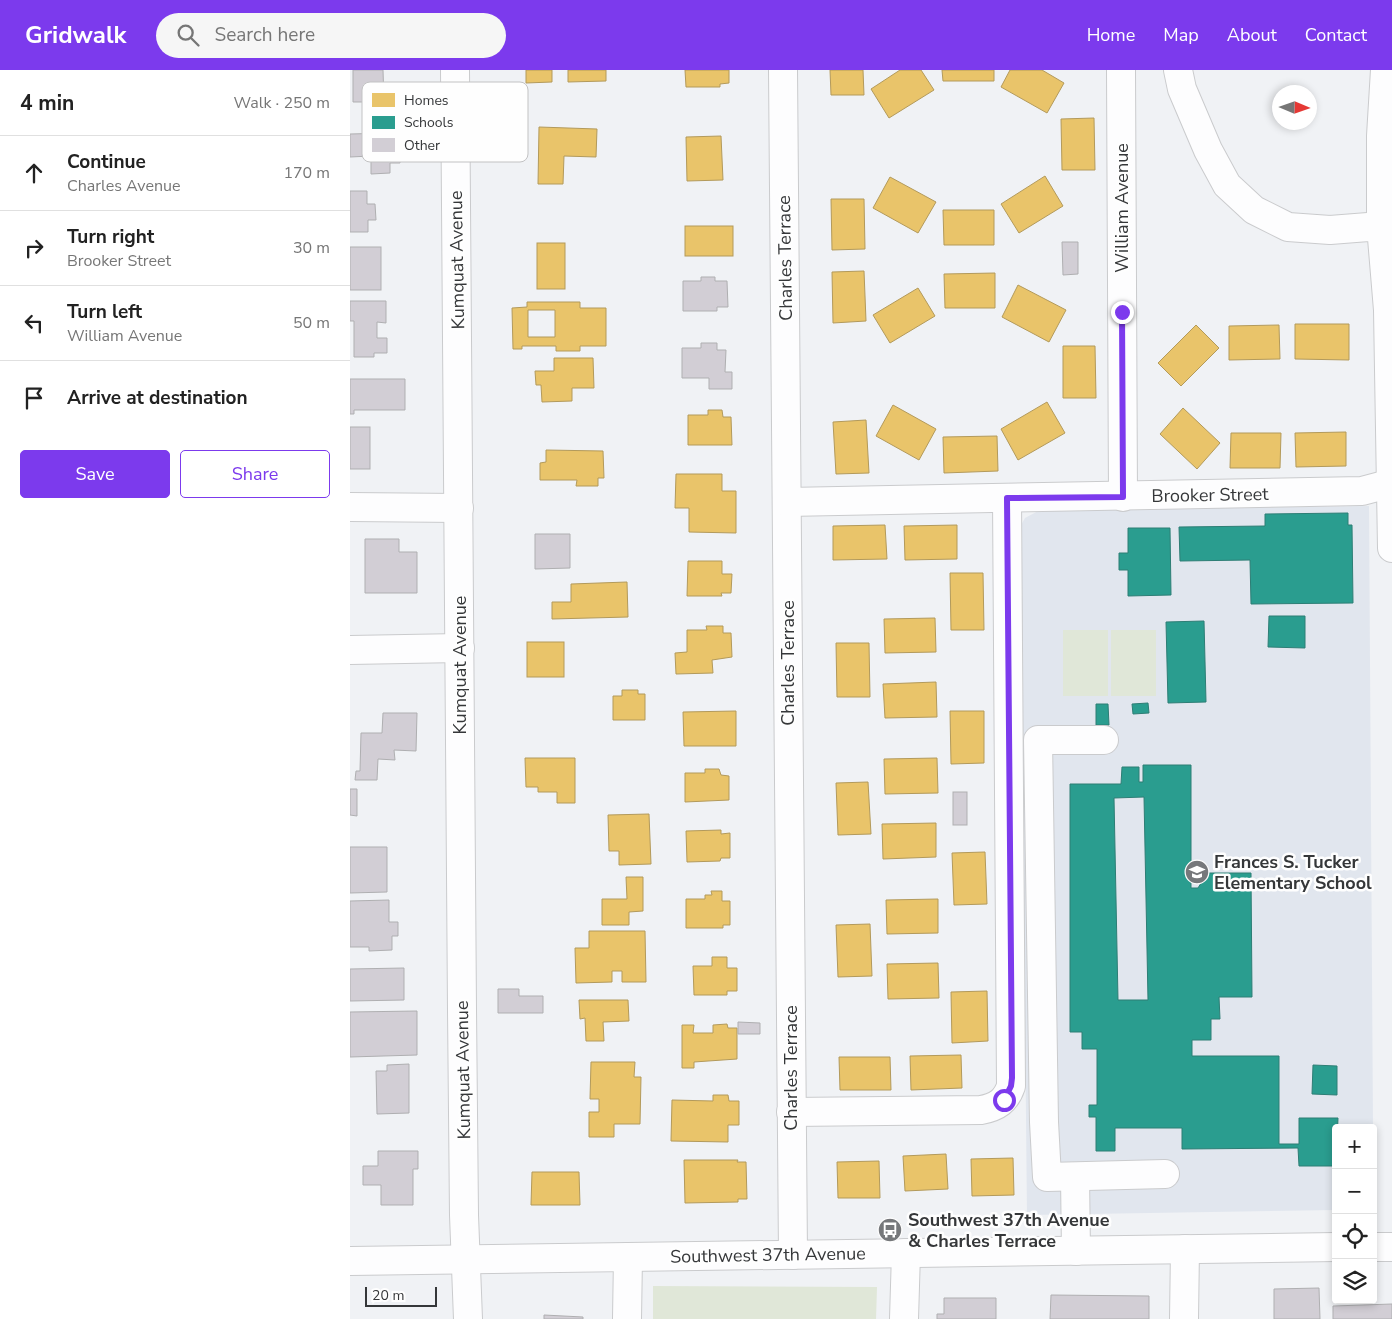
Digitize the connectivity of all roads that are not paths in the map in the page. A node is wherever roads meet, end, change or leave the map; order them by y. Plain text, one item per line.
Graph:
1 (783, 70) edge
2 (1121, 70) edge
3 (1178, 70) edge
4 (1385, 70) edge
5 (456, 162) edge
6 (1381, 226) junction
7 (1392, 483) edge
8 (1123, 497) junction
9 (1007, 498) junction
10 (787, 502) junction
11 (350, 507) edge
12 (459, 508) junction
13 (1392, 548) edge
14 (460, 648) junction
15 (350, 650) edge
16 (1104, 740) dead end
17 (791, 1112) junction
18 (1165, 1174) dead end
19 (1075, 1177) junction
20 (1332, 1247) edge
21 (1377, 1247) edge
22 (1392, 1247) edge
23 (1185, 1249) junction
24 (1076, 1251) junction
25 (906, 1253) junction
26 (793, 1255) junction
27 (628, 1257) junction
28 (466, 1259) junction
29 (350, 1261) edge
30 (468, 1319) edge
31 (627, 1319) edge
32 (904, 1319) edge
33 (1184, 1319) edge

1 - 10 street, Charles Terrace
2 - 8 street, William Avenue
3 - 6 street
4 - 6 street
5 - 12 street, Kumquat Avenue
6 - 7 street
7 - 8 street, Brooker Street
7 - 13 street
8 - 9 street, Brooker Street
9 - 10 street, Brooker Street
9 - 17 street
10 - 17 street, Charles Terrace
11 - 12 street
12 - 14 street, Kumquat Avenue
14 - 15 street
14 - 28 street, Kumquat Avenue
16 - 19 street
17 - 26 street, Charles Terrace
18 - 19 street
19 - 24 street
20 - 23 street, Southwest 37th Avenue
21 - 22 street
23 - 24 street, Southwest 37th Avenue
23 - 33 street
24 - 25 street, Southwest 37th Avenue
25 - 26 street, Southwest 37th Avenue
25 - 32 street
26 - 27 street, Southwest 37th Avenue
27 - 28 street, Southwest 37th Avenue
27 - 31 street
28 - 29 street, Southwest 37th Avenue
28 - 30 street, Kumquat Avenue

